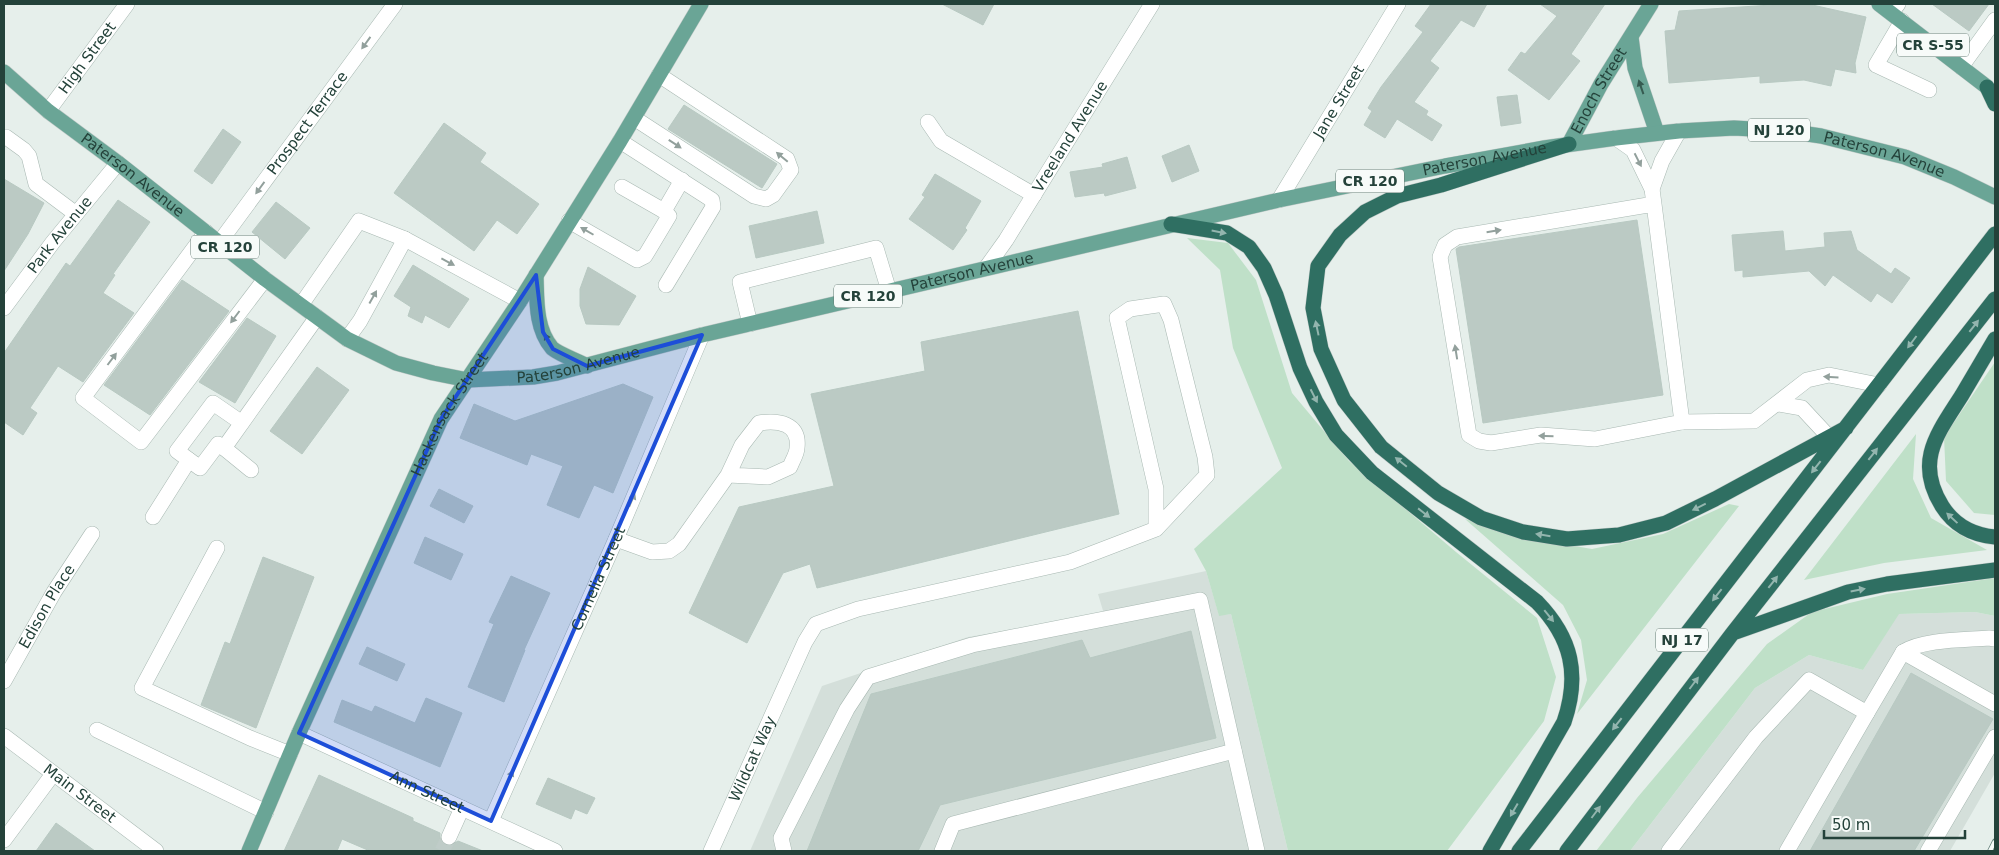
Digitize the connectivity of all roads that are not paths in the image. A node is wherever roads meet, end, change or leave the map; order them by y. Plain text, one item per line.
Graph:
1 (126, 4) edge
2 (395, 4) edge
3 (701, 4) edge
4 (1152, 4) edge
5 (1398, 4) edge
6 (1651, 4) edge
7 (1892, 10) edge
8 (1995, 20) edge
9 (1631, 38) junction
10 (1961, 67) junction
11 (4, 72) edge
12 (659, 75) junction
13 (1992, 85) edge
14 (1929, 90) dead end
15 (1995, 104) edge
16 (48, 111) junction
17 (634, 118) junction
18 (928, 122) dead end
19 (1679, 131) junction
20 (1657, 133) junction
21 (6, 137) dead end
22 (1616, 138) junction
23 (620, 141) junction
24 (1569, 144) junction
25 (118, 163) junction
26 (682, 180) junction
27 (622, 187) dead end
28 (1034, 195) junction
29 (1653, 196) junction
30 (1995, 197) edge
31 (1279, 200) junction
32 (664, 211) junction
33 (76, 214) junction
34 (569, 221) junction
35 (1171, 224) junction
36 (206, 232) junction
37 (1995, 234) edge
38 (405, 239) junction
39 (220, 243) junction
40 (986, 268) junction
41 (536, 275) junction
42 (265, 278) junction
43 (666, 284) dead end
44 (889, 291) junction
45 (1995, 299) edge
46 (520, 300) junction
47 (301, 305) junction
48 (4, 308) edge
49 (317, 316) junction
50 (750, 324) junction
51 (702, 335) junction
52 (347, 338) junction
53 (1995, 340) edge
54 (587, 366) junction
55 (468, 380) junction
56 (1879, 385) junction
57 (1778, 404) junction
58 (1682, 422) junction
59 (242, 423) junction
60 (1846, 428) junction
61 (1828, 436) junction
62 (224, 448) junction
63 (189, 460) junction
64 (251, 470) dead end
65 (728, 475) junction
66 (153, 517) dead end
67 (1156, 529) junction
68 (92, 534) dead end
69 (1995, 537) edge
70 (616, 539) junction
71 (217, 548) dead end
72 (1995, 570) edge
73 (1732, 634) junction
74 (1995, 639) edge
75 (1903, 652) junction
76 (4, 680) edge
77 (1995, 704) edge
78 (1867, 713) junction
79 (97, 730) dead end
80 (299, 733) junction
81 (4, 736) edge
82 (1995, 737) edge
83 (1234, 751) junction
84 (290, 754) junction
85 (53, 774) junction
86 (462, 808) junction
87 (266, 812) junction
88 (491, 821) junction
89 (449, 837) tunnel mouth
90 (4, 840) edge
91 (156, 851) edge
92 (249, 851) edge
93 (555, 851) edge
94 (711, 851) edge
95 (784, 851) edge
96 (942, 851) edge
97 (1257, 851) edge
98 (1490, 851) edge
99 (1519, 851) edge
100 (1567, 851) edge
101 (1669, 851) edge
102 (1786, 851) edge
103 (1928, 851) edge

1 - 16 street, High Street
2 -> 39 street, Prospect Terrace
3 - 12 main road, Hackensack Street
4 - 28 street, Vreeland Avenue
5 - 31 street, Jane Street
6 - 9 main road, Enoch Street
7 - 10 main road, CR S-55
7 - 14 street
8 - 10 street
20 -> 9 main road, Enoch Street
9 - 24 main road, Enoch Street
10 - 13 main road, CR S-55
11 - 16 main road, Paterson Avenue / CR 120
12 - 17 main road, Hackensack Street
17 -> 12 street
13 - 15 highway
16 - 25 main road, Paterson Avenue / CR 120
17 - 23 main road, Hackensack Street
18 - 28 street
19 - 20 main road, Paterson Avenue / NJ 120
19 - 29 street
19 - 30 main road, Paterson Avenue / NJ 120
20 - 22 main road, Paterson Avenue / NJ 120
21 - 33 street
22 - 24 main road, Paterson Avenue / NJ 120
22 -> 29 street
23 - 26 street
23 - 34 main road, Hackensack Street
24 - 31 main road, Paterson Avenue / CR 120
61 -> 24 highway
25 - 33 street, Park Avenue
25 - 36 main road, Paterson Avenue / CR 120
26 - 32 street
26 - 43 street
27 - 32 street
28 - 40 street, Vreeland Avenue
29 - 58 street
58 -> 29 street
31 - 35 main road, Paterson Avenue / CR 120
32 -> 34 street
33 - 48 street, Park Avenue
34 - 41 main road, Hackensack Street
35 - 40 main road, Paterson Avenue / CR 120
35 -> 98 highway
36 - 39 main road, Paterson Avenue / CR 120
42 -> 36 street
37 -> 56 highway, NJ 17
38 -> 46 street
38 - 47 street
52 -> 38 street
39 - 42 main road, Paterson Avenue / CR 120
40 - 44 main road, Paterson Avenue / CR 120
41 - 46 main road, Hackensack Street
54 -> 41 main road
42 - 47 main road, Paterson Avenue / CR 120
44 - 50 main road, Paterson Avenue / CR 120
44 - 50 street
73 -> 45 highway, NJ 17
46 - 55 main road, Hackensack Street
47 - 49 main road, Paterson Avenue / CR 120
49 - 52 main road, Paterson Avenue / CR 120
49 - 59 street
50 - 51 main road, Paterson Avenue / CR 120
51 - 54 main road, Paterson Avenue / CR 120
70 -> 51 street, Cornelia Street
52 - 55 main road, Paterson Avenue / CR 120
69 -> 53 highway
54 - 55 main road, Paterson Avenue / CR 120
55 - 80 main road, Hackensack Street
56 -> 57 street
56 - 60 highway, NJ 17
57 - 58 street
57 - 61 street
59 - 62 street
59 - 63 street
60 - 61 highway
60 -> 99 highway, NJ 17
62 - 63 street
62 - 64 street
63 - 66 street
65 - 65 street
65 - 70 street
67 - 67 street
67 - 94 street, Wildcat Way
68 - 76 street, Edison Place
88 -> 70 street, Cornelia Street
71 - 84 street
73 -> 72 highway
100 -> 73 highway, NJ 17
74 - 75 street
75 - 77 street
75 - 78 street
78 - 101 street
78 - 102 street
79 - 87 street
80 - 84 main road, Hackensack Street
80 - 86 street, Ann Street
81 - 85 street, Main Street
82 - 103 street
83 - 95 street
83 - 96 street
83 - 97 street
84 - 87 main road, Hackensack Street
85 - 90 street
85 - 91 street, Main Street
86 - 88 street, Ann Street
86 - 89 street
87 - 92 main road, Hackensack Street
88 - 93 street, Ann Street

